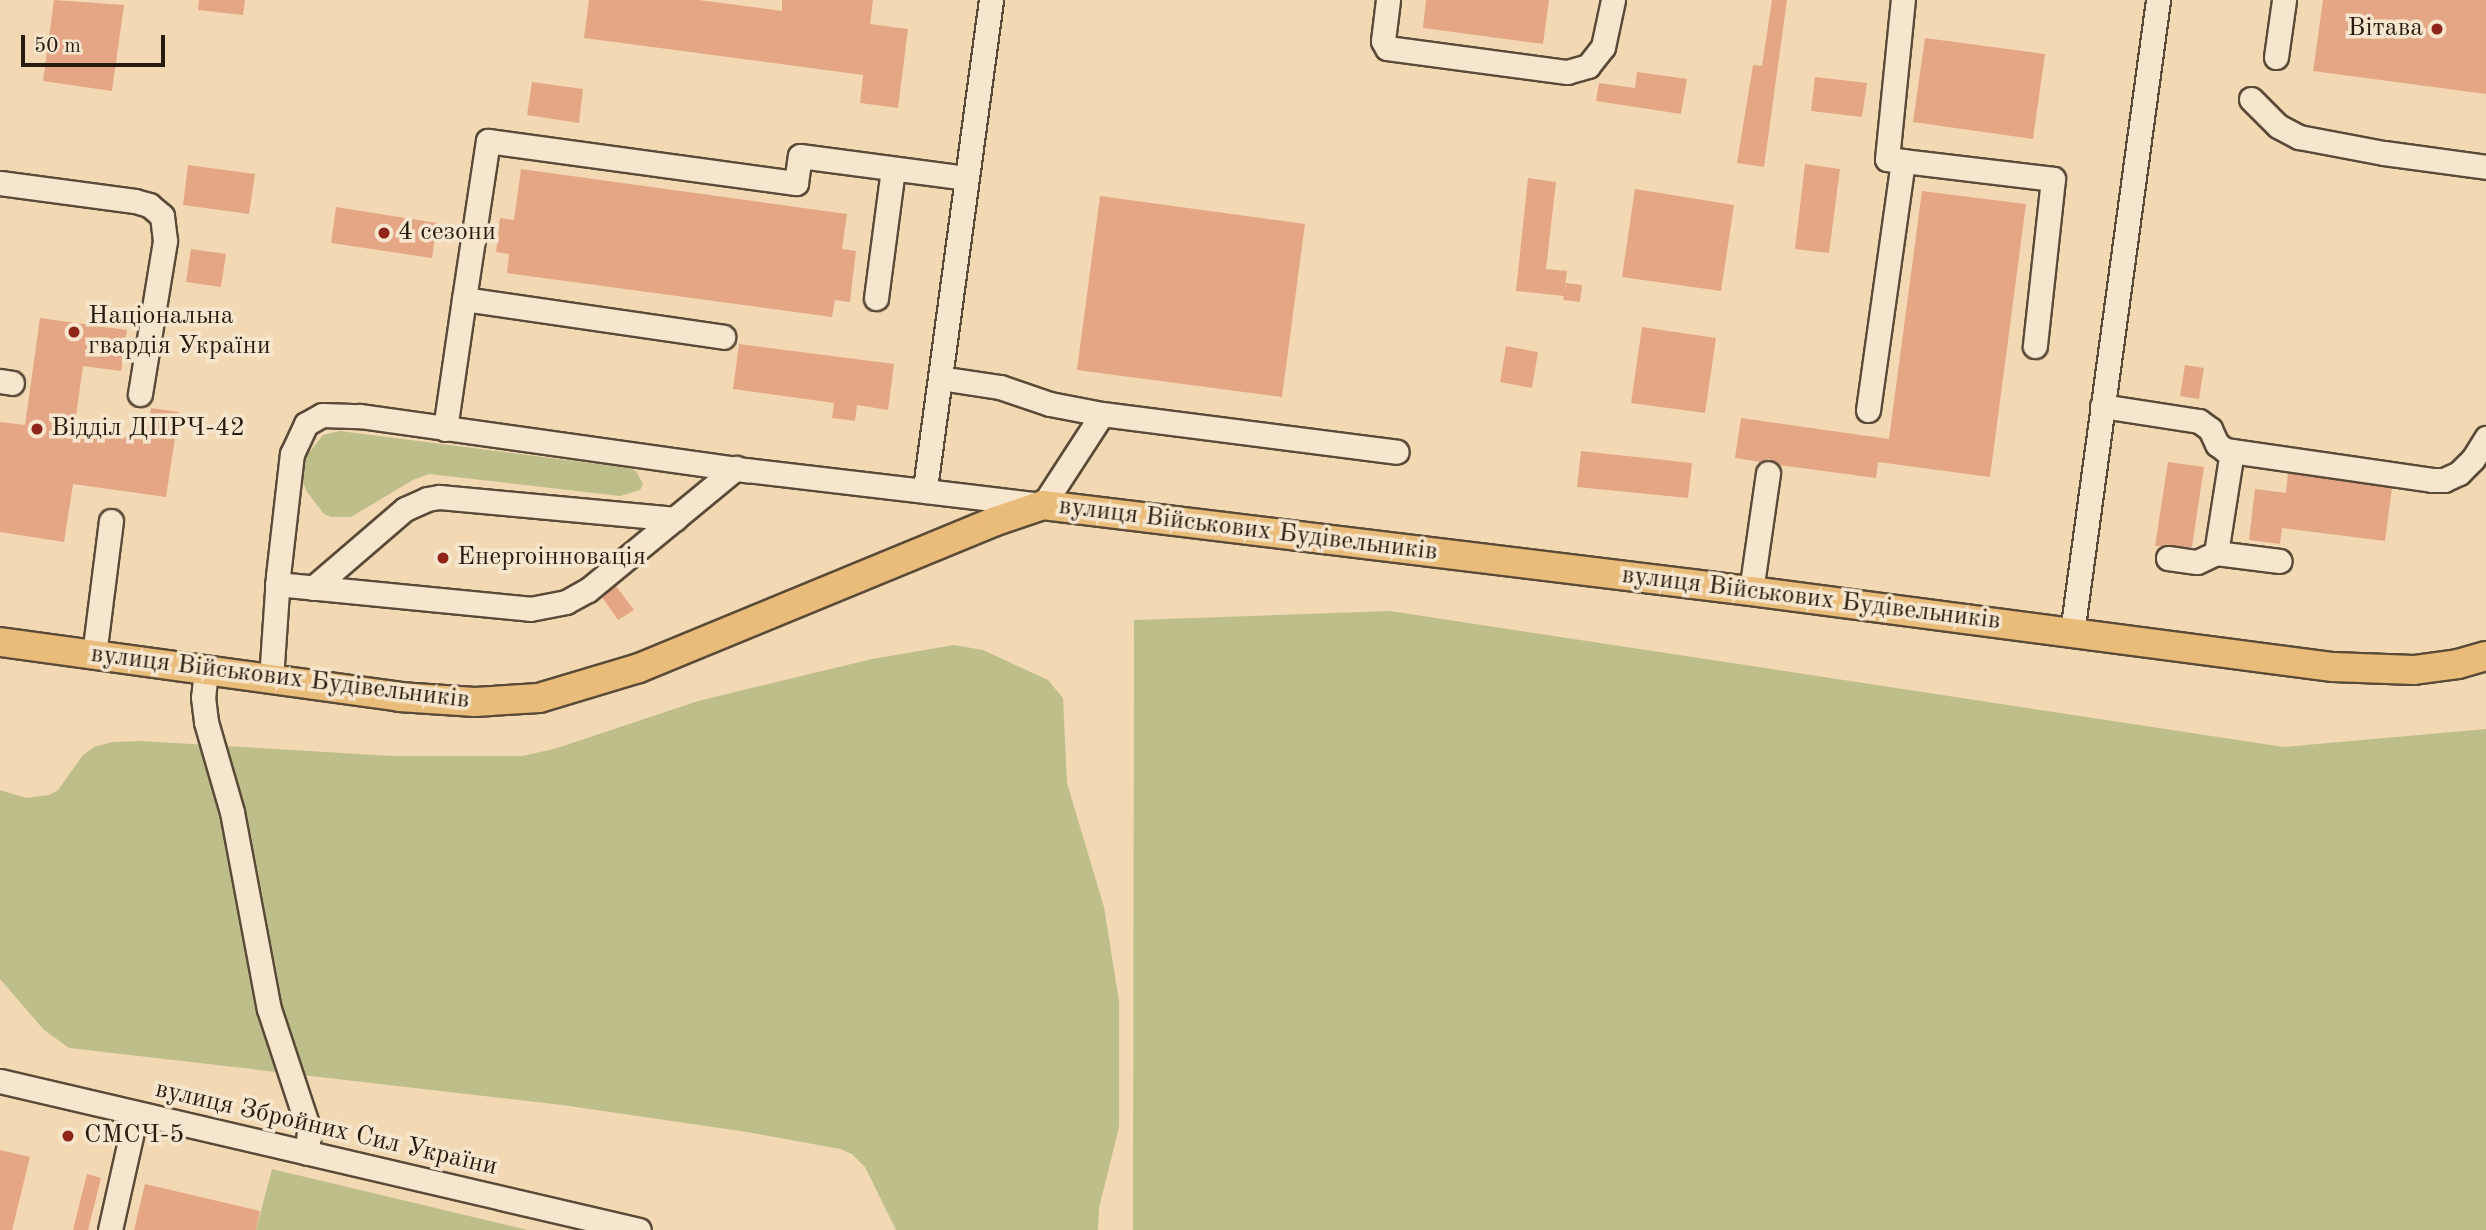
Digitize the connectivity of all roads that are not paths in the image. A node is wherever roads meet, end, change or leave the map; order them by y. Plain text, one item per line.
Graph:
1 (991, 0) edge
2 (1388, 0) edge
3 (1613, 0) edge
4 (1903, 0) edge
5 (2158, 0) edge
6 (2284, 0) edge
7 (2276, 57) dead end
8 (2251, 99) dead end
9 (1903, 161) junction
10 (2486, 167) edge
11 (893, 169) junction
12 (966, 178) junction
13 (0, 183) edge
14 (876, 298) dead end
15 (464, 299) junction
16 (723, 337) dead end
17 (2035, 346) dead end
18 (940, 378) junction
19 (140, 394) dead end
20 (2102, 405) junction
21 (1868, 410) dead end
22 (1102, 414) junction
23 (445, 429) junction
24 (2486, 438) edge
25 (2232, 451) junction
26 (1397, 452) dead end
27 (736, 468) junction
28 (1768, 473) dead end
29 (925, 491) junction
30 (1043, 505) junction
31 (675, 519) junction
32 (111, 521) dead end
33 (2216, 553) junction
34 (2168, 558) dead end
35 (2279, 561) dead end
36 (277, 584) junction
37 (313, 588) junction
38 (1751, 591) junction
39 (2071, 633) junction
40 (0, 642) edge
41 (94, 655) junction
42 (2486, 656) edge
43 (206, 670) junction
44 (271, 679) junction
45 (0, 1081) edge
46 (136, 1114) junction
47 (307, 1153) junction
48 (110, 1230) edge
49 (639, 1230) edge

1 - 12 street
2 - 3 street
4 - 9 street
5 - 20 street
6 - 7 street
8 - 10 street
9 - 17 street
9 - 21 street
11 - 12 street
11 - 14 street
11 - 15 street
12 - 18 street
13 - 19 street
15 - 16 street
15 - 23 street
18 - 22 street
18 - 29 street
20 - 25 street
20 - 39 street
22 - 26 street
22 - 30 street
23 - 27 street
23 - 36 street
24 - 25 street
25 - 33 street
27 - 29 street
27 - 31 street
28 - 38 street
29 - 30 street
30 - 38 main road, вулиця Військових Будівельників
30 - 44 main road, вулиця Військових Будівельників
31 - 37 street
31 - 37 street
32 - 41 street
33 - 34 street
33 - 35 street
36 - 37 street
36 - 44 street
38 - 39 main road, вулиця Військових Будівельників
39 - 42 main road, вулиця Військових Будівельників
40 - 41 main road, вулиця Військових Будівельників
41 - 43 main road, вулиця Військових Будівельників
43 - 44 main road, вулиця Військових Будівельників
43 - 47 street
45 - 46 street, вулиця Збройних Сил України
46 - 47 street, вулиця Збройних Сил України
46 - 48 street
47 - 49 street, вулиця Збройних Сил України

